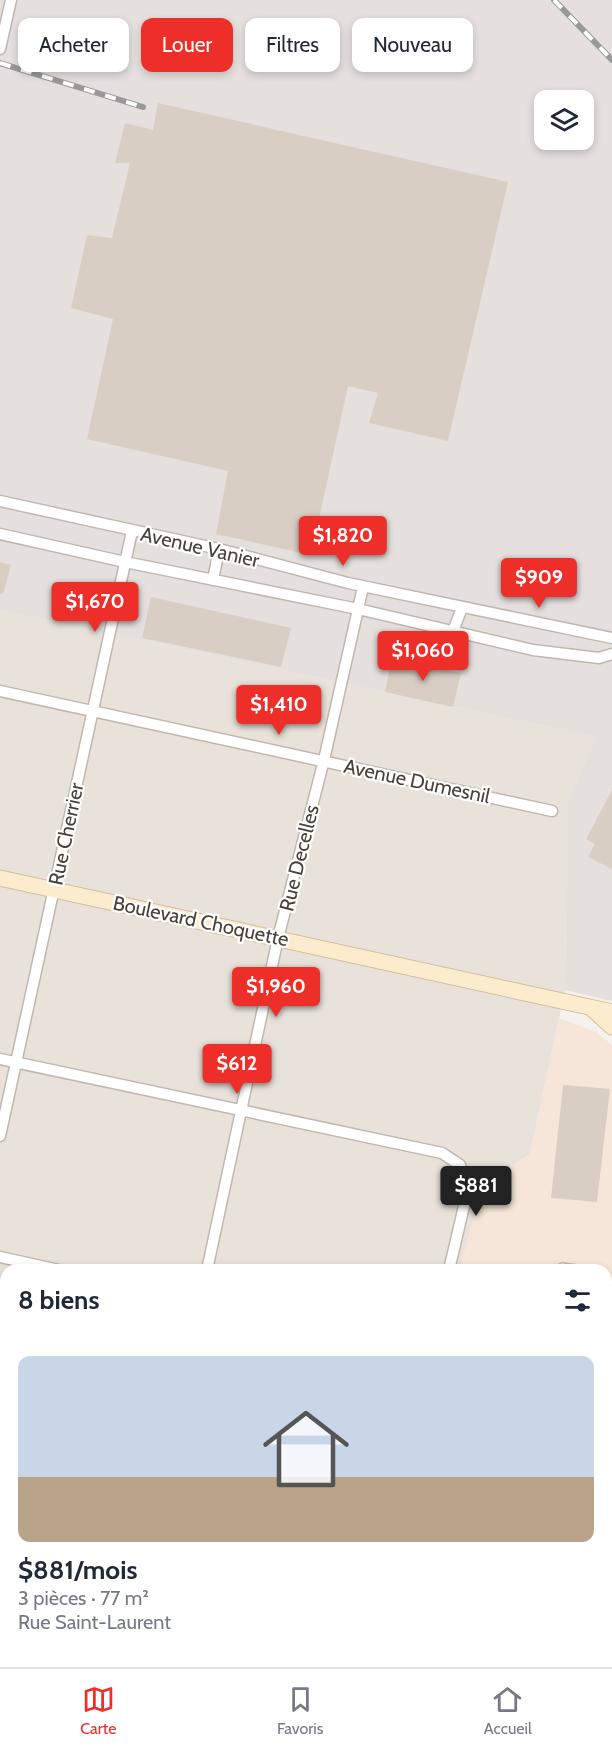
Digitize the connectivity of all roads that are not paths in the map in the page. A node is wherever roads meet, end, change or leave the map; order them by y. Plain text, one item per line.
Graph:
1 (11, 0) edge
2 (0, 48) edge
3 (0, 501) edge
4 (132, 531) junction
5 (0, 534) edge
6 (219, 549) junction
7 (125, 562) junction
8 (213, 580) junction
9 (363, 587) junction
10 (462, 608) junction
11 (358, 609) junction
12 (453, 631) junction
13 (612, 638) edge
14 (612, 654) edge
15 (0, 692) edge
16 (93, 711) junction
17 (324, 760) junction
18 (552, 811) dead end
19 (0, 878) edge
20 (54, 890) junction
21 (278, 938) junction
22 (612, 1002) edge
23 (589, 1006) junction
24 (612, 1012) edge
25 (612, 1027) edge
26 (0, 1059) edge
27 (16, 1062) junction
28 (241, 1110) junction
29 (0, 1136) edge
30 (0, 1257) edge
31 (32, 1264) edge
32 (208, 1264) edge
33 (450, 1264) edge

1 - 2 street
3 - 4 street, Avenue Vanier
4 - 6 street, Avenue Vanier
4 - 7 street, Rue Cherrier
5 - 7 street, Avenue Vanier
6 - 8 street
6 - 9 street, Avenue Vanier
7 - 8 street, Avenue Vanier
7 - 16 street, Rue Cherrier
8 - 11 street, Avenue Vanier
9 - 10 street, Avenue Vanier
9 - 11 street, Rue Decelles
10 - 12 street
10 - 13 street, Avenue Vanier
11 - 12 street, Avenue Vanier
11 - 17 street, Rue Decelles
12 - 14 street, Avenue Vanier
15 - 16 street, Avenue Dumesnil
16 - 17 street, Avenue Dumesnil
16 - 20 street, Rue Cherrier
17 - 18 street, Avenue Dumesnil
17 - 21 street, Rue Decelles
19 - 20 main road, Boulevard Choquette
20 - 21 main road, Boulevard Choquette
20 - 27 street, Rue Cherrier
21 - 23 main road, Boulevard Choquette
21 - 28 street, Rue Decelles
22 - 23 main road
23 - 24 main road, Boulevard Choquette
23 - 25 main road
26 - 27 street
27 - 28 street
27 - 29 street, Rue Cherrier
28 - 32 street, Rue Decelles
28 - 33 street
30 - 31 street

